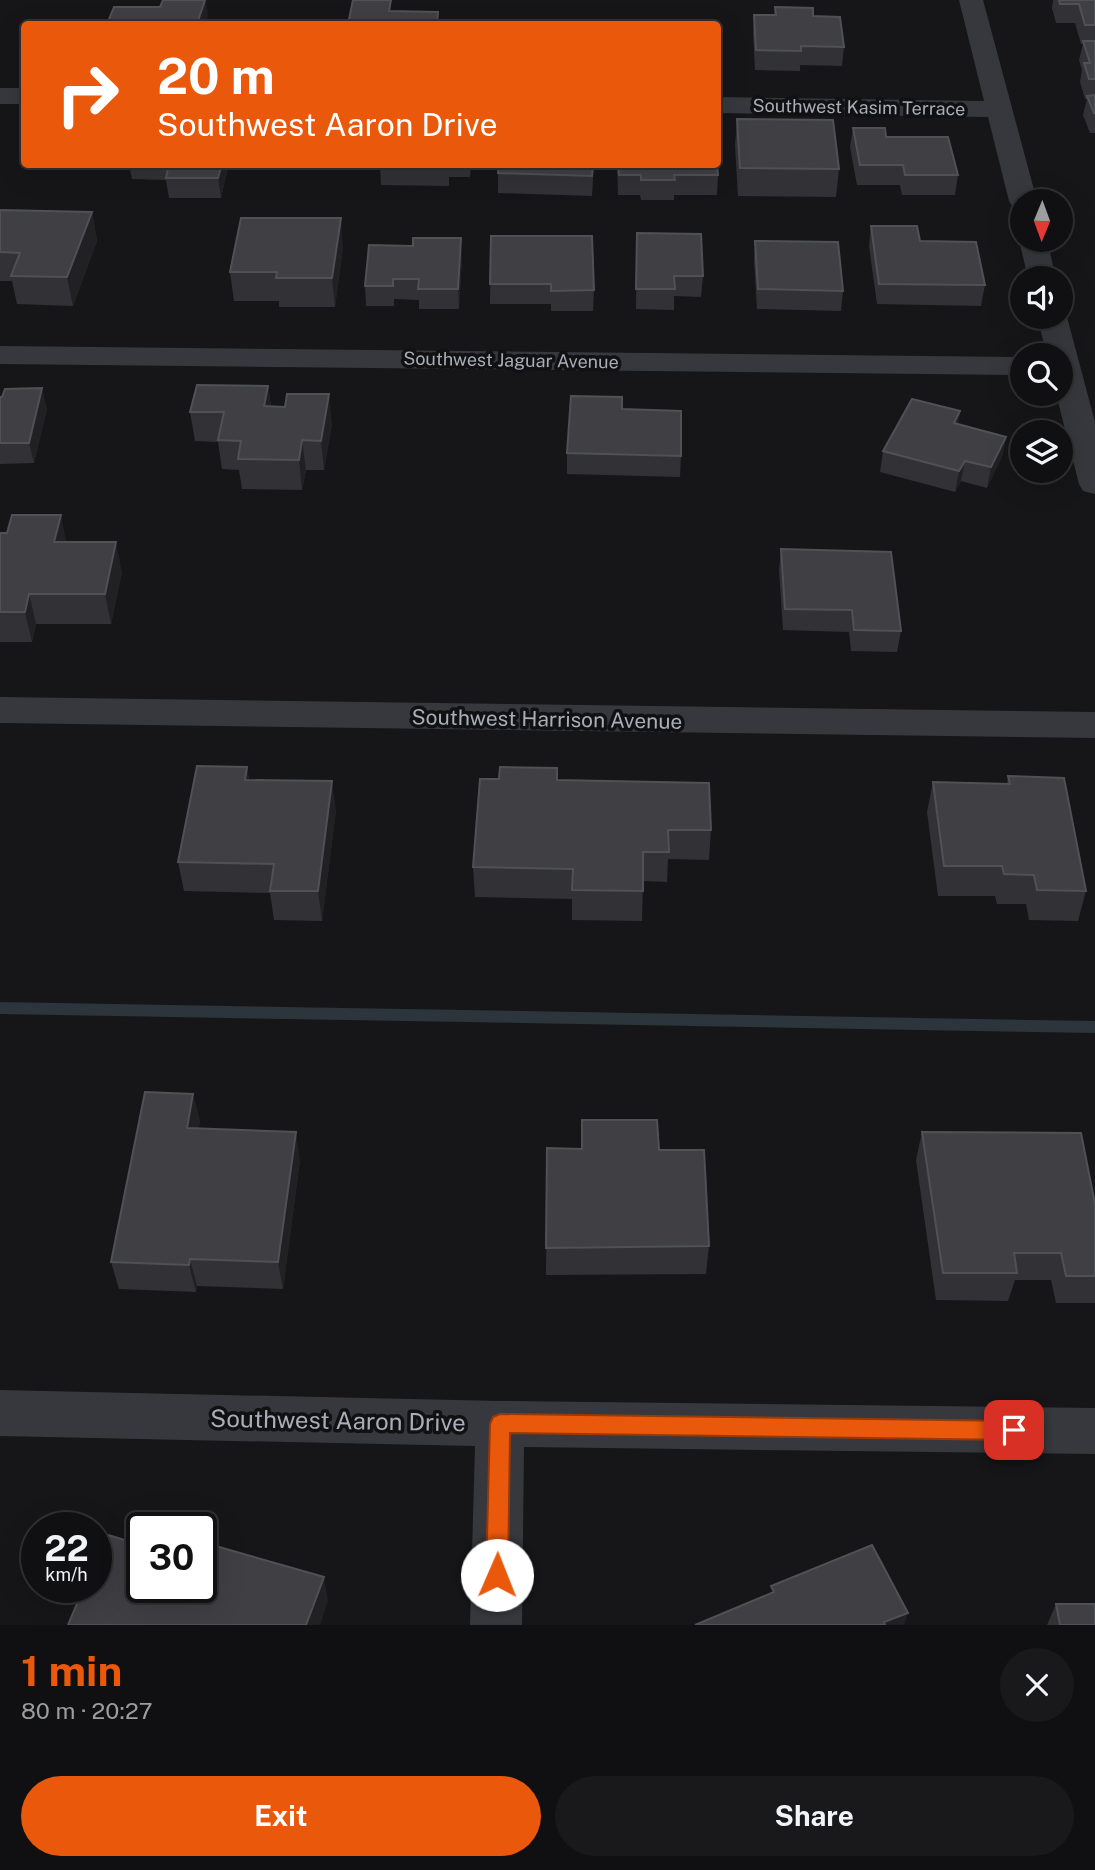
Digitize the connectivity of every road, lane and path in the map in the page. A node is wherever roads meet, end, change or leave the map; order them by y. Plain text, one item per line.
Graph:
1 (971, 0) edge
2 (0, 96) edge
3 (21, 96) edge
4 (721, 105) edge
5 (1000, 109) junction
6 (1020, 189) edge
7 (0, 355) edge
8 (1010, 366) edge
9 (1073, 366) edge
10 (1095, 484) edge
11 (0, 710) edge
12 (1095, 725) edge
13 (0, 1413) edge
14 (500, 1424) junction
15 (1095, 1431) edge
16 (496, 1625) edge

1 - 5 street
2 - 3 street
4 - 5 street, Southwest Kasim Terrace
5 - 6 street
7 - 8 street, Southwest Jaguar Avenue
9 - 10 street
11 - 12 street, Southwest Harrison Avenue
13 - 14 street, Southwest Aaron Drive
14 - 15 street, Southwest Aaron Drive
14 - 16 street

